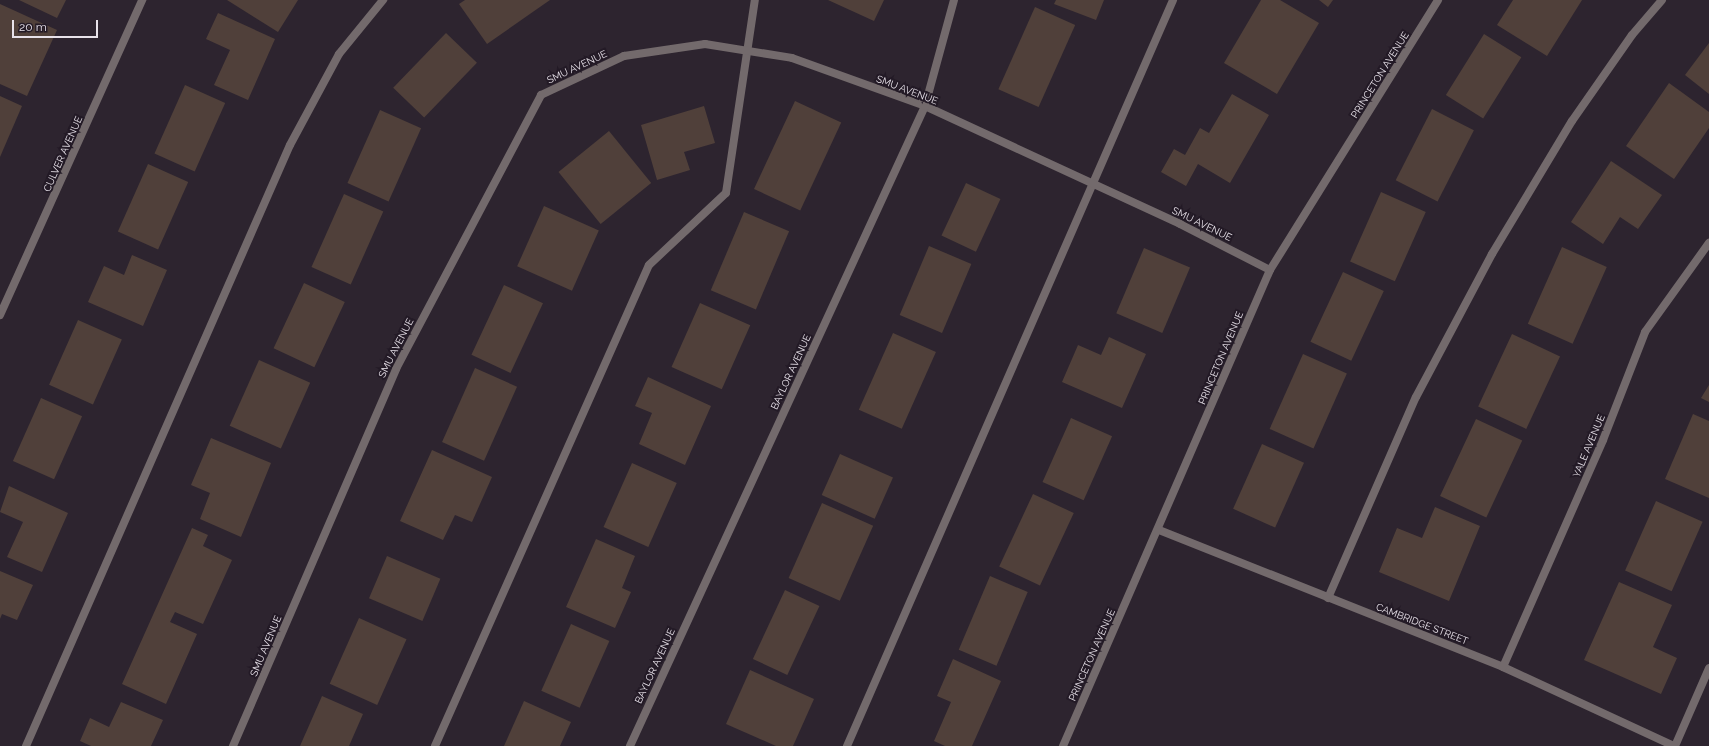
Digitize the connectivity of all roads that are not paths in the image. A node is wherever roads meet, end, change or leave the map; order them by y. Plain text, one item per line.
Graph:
1 (142, 0) edge
2 (384, 0) edge
3 (755, 0) edge
4 (954, 0) edge
5 (1174, 0) edge
6 (1438, 0) edge
7 (1662, 0) edge
8 (748, 51) junction
9 (925, 106) junction
10 (1093, 184) junction
11 (1709, 243) edge
12 (1270, 270) junction
13 (0, 315) edge
14 (1159, 530) junction
15 (1328, 598) junction
16 (1503, 667) junction
17 (1709, 668) edge
18 (26, 746) edge
19 (233, 746) edge
20 (434, 746) edge
21 (630, 746) edge
22 (847, 746) edge
23 (1063, 746) edge
24 (1674, 746) edge

1 - 13 street, CULVER AVENUE
2 - 18 street
3 - 8 street
4 - 9 street, BAYLOR AVENUE
5 - 10 street
6 - 12 street, PRINCETON AVENUE
7 - 15 street
8 - 9 street, SMU AVENUE
8 - 19 street, SMU AVENUE
8 - 20 street
9 - 10 street, SMU AVENUE
9 - 21 street, BAYLOR AVENUE
10 - 12 street, SMU AVENUE
10 - 22 street
11 - 16 street, YALE AVENUE
12 - 14 street, PRINCETON AVENUE
14 - 15 street, CAMBRIDGE STREET
14 - 23 street, PRINCETON AVENUE
15 - 16 street, CAMBRIDGE STREET
16 - 24 street, CAMBRIDGE STREET
17 - 24 street

